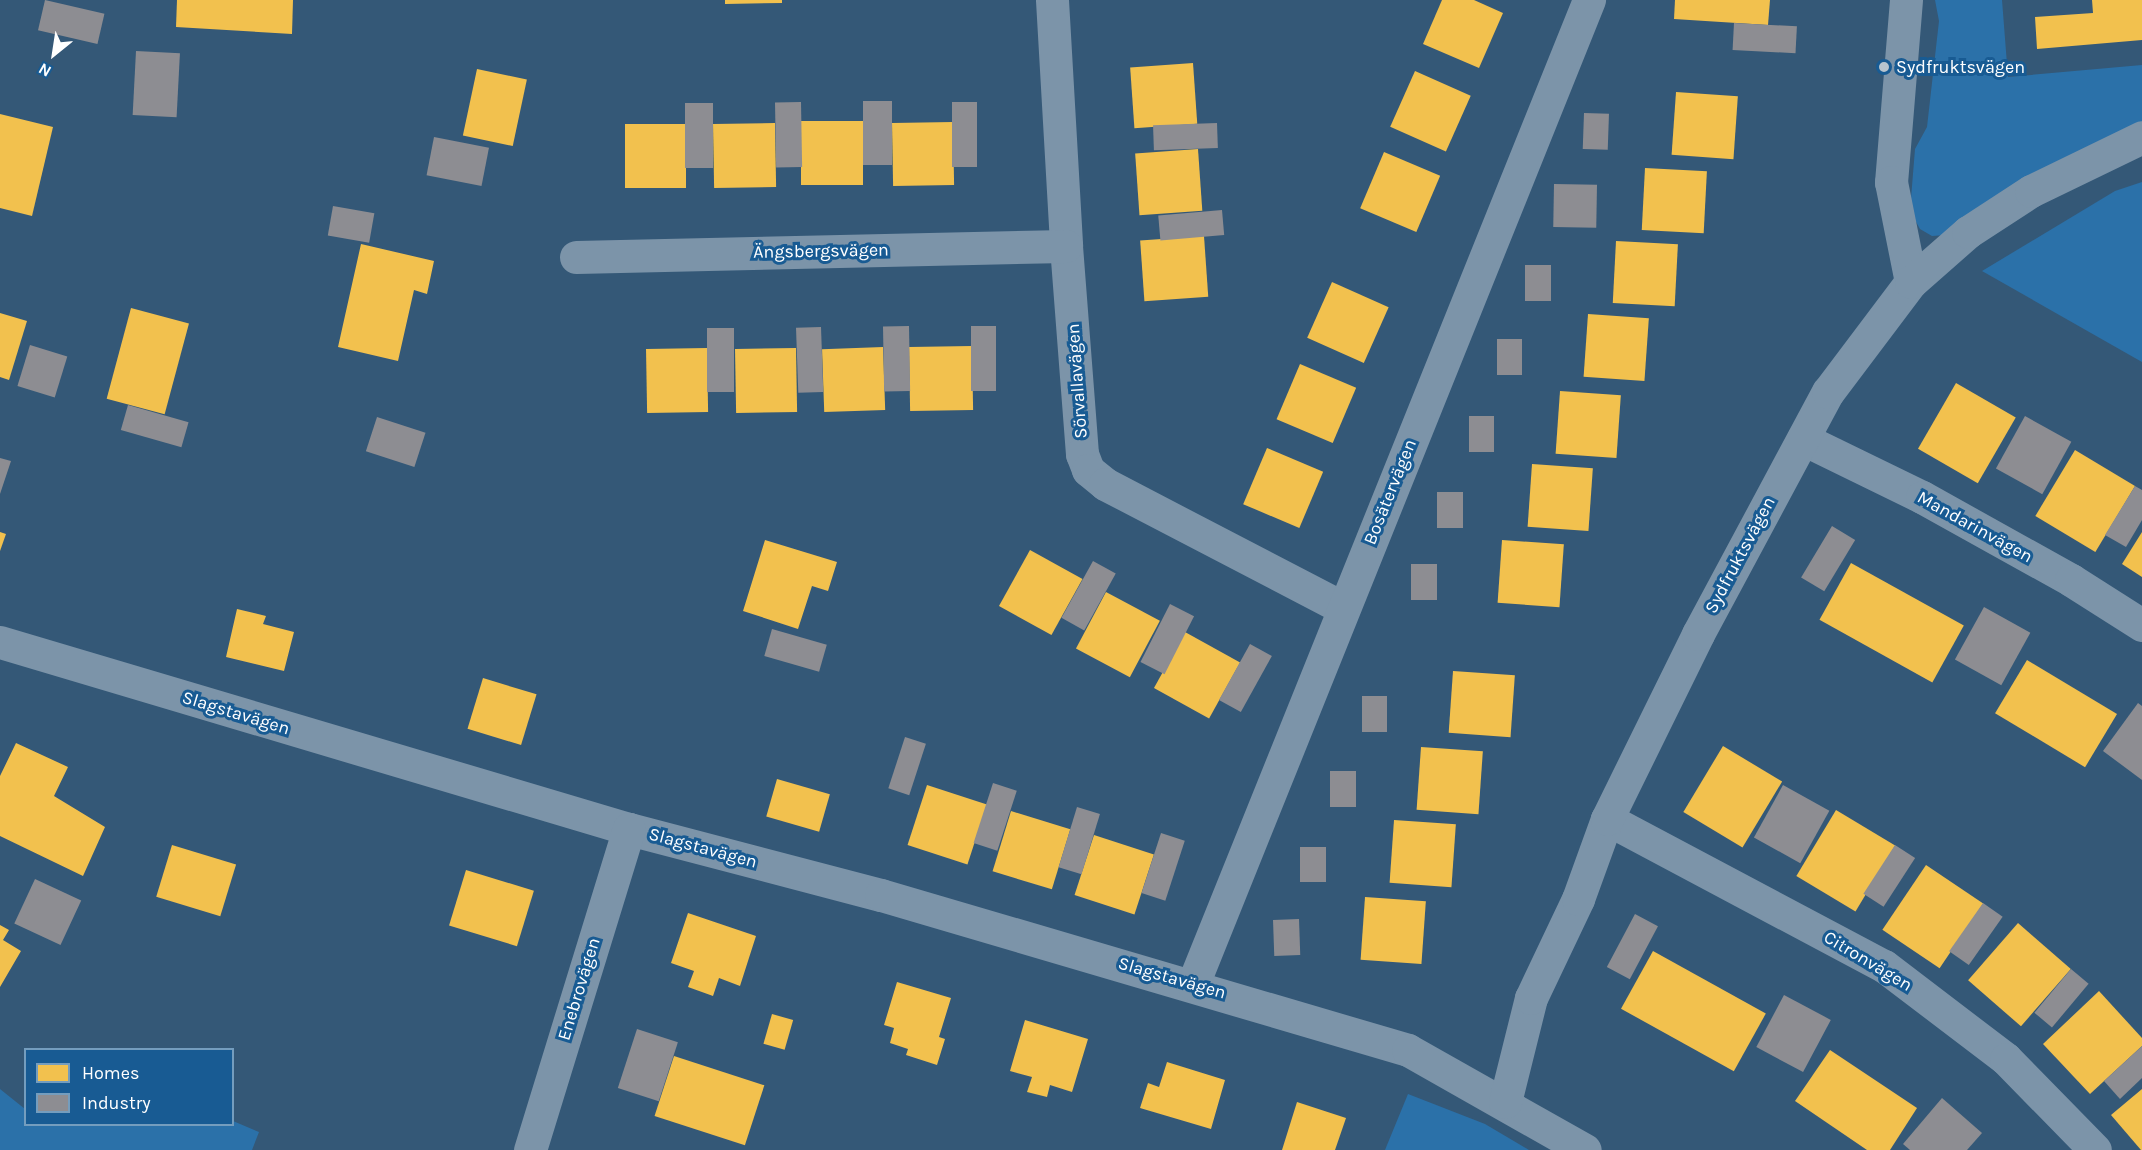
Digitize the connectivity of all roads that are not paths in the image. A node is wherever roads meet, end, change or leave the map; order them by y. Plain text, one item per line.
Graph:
1 (1052, 0) edge
2 (1588, 0) edge
3 (1906, 0) edge
4 (2142, 137) edge
5 (1066, 246) junction
6 (576, 257) dead end
7 (1911, 282) junction
8 (1803, 439) junction
9 (1343, 608) junction
10 (2142, 625) edge
11 (0, 642) edge
12 (1607, 819) junction
13 (629, 829) junction
14 (1192, 984) junction
15 (1505, 1102) junction
16 (530, 1150) edge
17 (1586, 1150) edge
18 (2095, 1150) edge

1 - 5 street, Sörvallavägen
2 - 9 street, Bosätervägen
3 - 7 street
4 - 7 street, Sydfruktsvägen
5 - 6 street, Ängsbergsvägen
5 - 9 street, Sörvallavägen
7 - 8 street, Sydfruktsvägen
8 - 10 street, Mandarinvägen
8 - 12 street, Sydfruktsvägen
9 - 14 street, Bosätervägen
11 - 13 street, Slagstavägen
12 - 15 street, Sydfruktsvägen
12 - 18 street, Citronvägen
13 - 14 street, Slagstavägen
13 - 16 street, Enebrovägen
14 - 15 street, Slagstavägen
15 - 17 street

